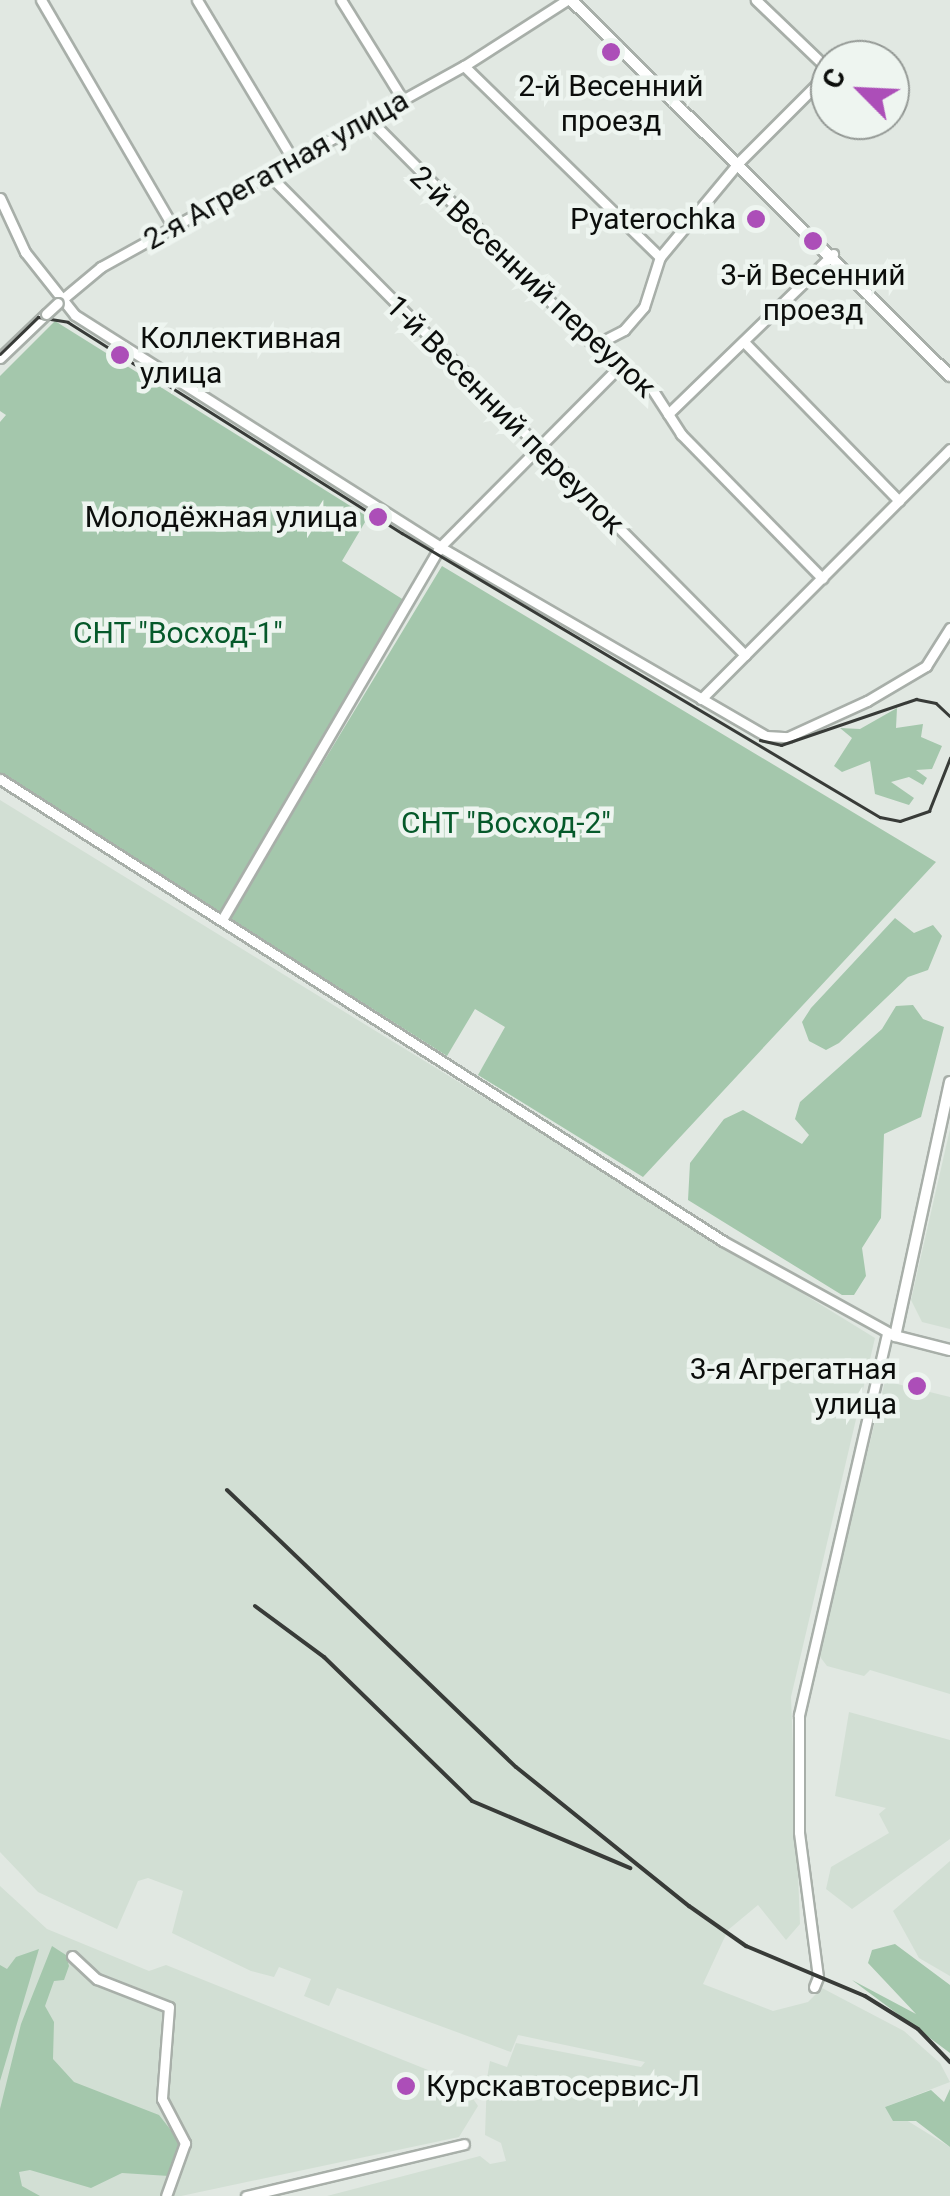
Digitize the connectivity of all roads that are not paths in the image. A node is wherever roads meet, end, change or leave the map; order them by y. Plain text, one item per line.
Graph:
1 (41, 0) edge
2 (197, 0) edge
3 (341, 0) edge
4 (569, 0) edge
5 (756, 0) edge
6 (810, 53) edge
7 (464, 66) junction
8 (810, 92) edge
9 (404, 100) junction
10 (367, 117) junction
11 (292, 158) junction
12 (740, 161) junction
13 (267, 173) junction
14 (0, 198) edge
15 (172, 227) junction
16 (833, 254) junction
17 (660, 258) junction
18 (59, 302) junction
19 (744, 342) junction
20 (594, 346) junction
21 (0, 358) edge
22 (617, 370) junction
23 (950, 376) edge
24 (668, 414) junction
25 (950, 449) edge
26 (536, 450) junction
27 (900, 501) junction
28 (440, 547) junction
29 (822, 578) junction
30 (950, 628) edge
31 (745, 655) junction
32 (701, 699) junction
33 (0, 779) edge
34 (223, 918) junction
35 (950, 1082) edge
36 (891, 1336) junction
37 (950, 1350) edge
38 (72, 1956) dead end
39 (814, 1987) dead end
40 (464, 2144) dead end
41 (166, 2196) edge
42 (246, 2196) edge

1 - 15 street
2 - 11 street
3 - 9 street
4 - 7 street, 2-я Агрегатная улица
4 - 12 street
5 - 6 street
7 - 9 street, 2-я Агрегатная улица
7 - 17 street
8 - 12 street
9 - 10 street, 2-я Агрегатная улица
10 - 11 street, 2-я Агрегатная улица
10 - 20 street, 2-й Весенний переулок
11 - 13 street, 2-я Агрегатная улица
12 - 16 street
12 - 17 street
13 - 15 street, 2-я Агрегатная улица
13 - 26 street, 1-й Весенний переулок
14 - 18 street
15 - 18 street, 2-я Агрегатная улица
16 - 19 street
16 - 23 street
17 - 20 street
18 - 21 street, 2-я Агрегатная улица, bridge
18 - 28 street
19 - 24 street
19 - 27 street
20 - 22 street, 2-й Весенний переулок
22 - 24 street, 2-й Весенний переулок
22 - 26 street
24 - 29 street, 2-й Весенний переулок
25 - 27 street
26 - 28 street
26 - 31 street, 1-й Весенний переулок
27 - 29 street
28 - 32 street
28 - 34 street
29 - 31 street
30 - 32 street
31 - 32 street
33 - 34 street
34 - 36 street
35 - 36 street
36 - 37 street
36 - 39 street
38 - 41 street
40 - 42 street

